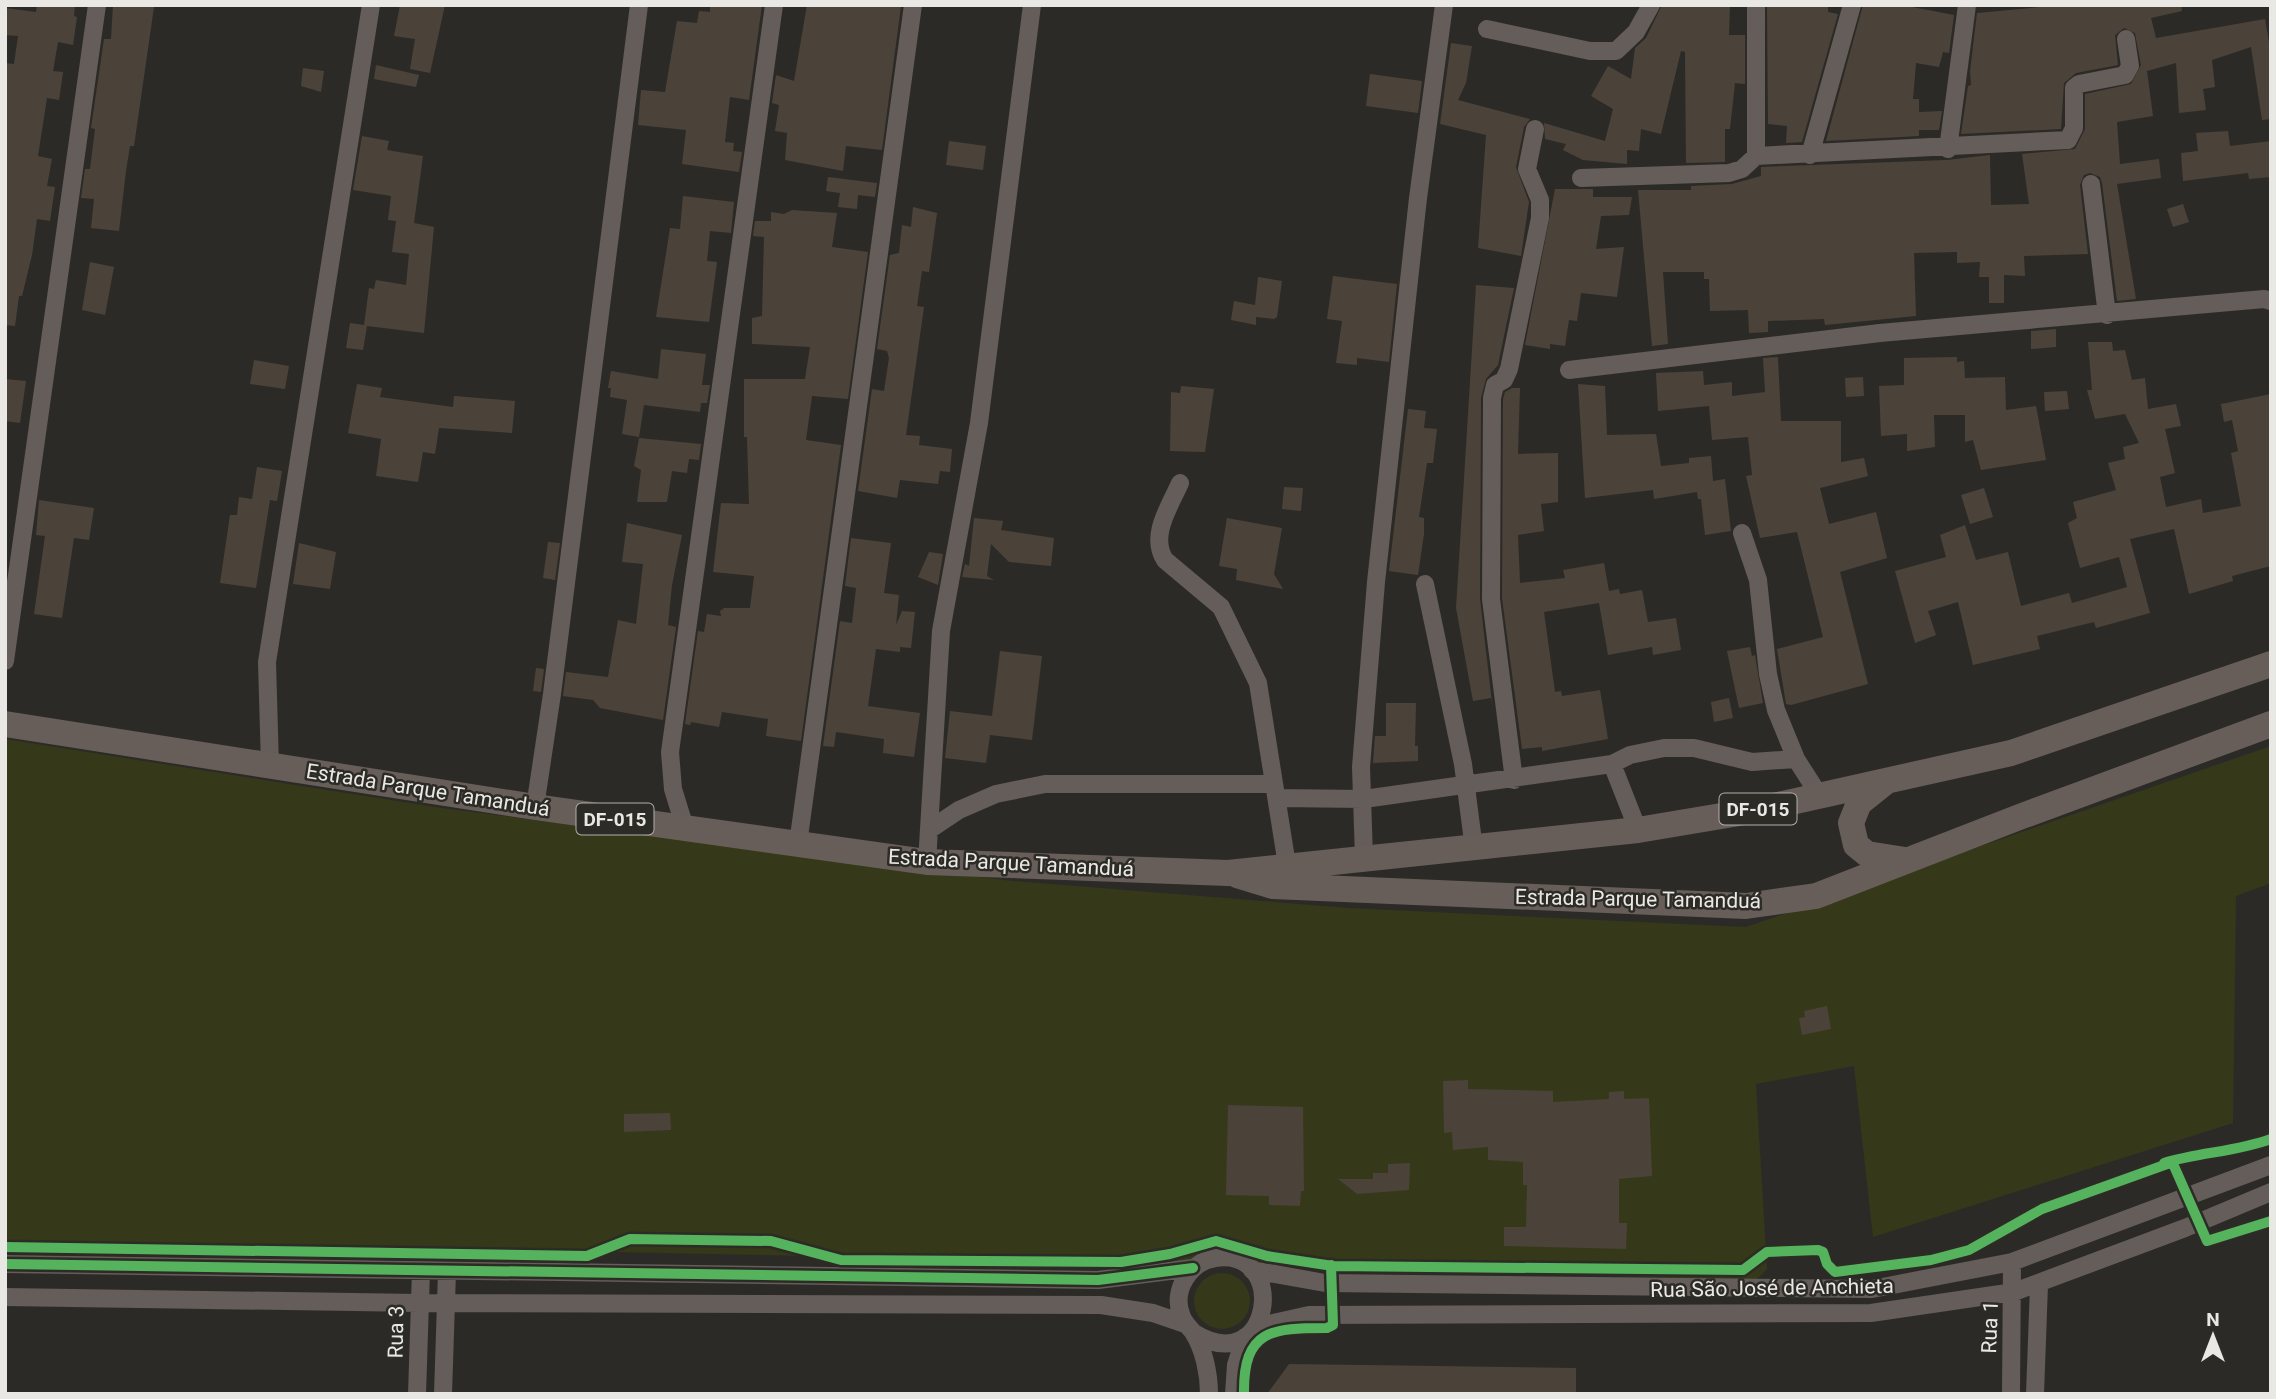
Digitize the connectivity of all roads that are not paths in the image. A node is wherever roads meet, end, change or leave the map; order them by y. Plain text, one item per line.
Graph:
1 (97, 5) edge
2 (371, 5) edge
3 (639, 5) edge
4 (774, 5) edge
5 (913, 5) edge
6 (1032, 5) edge
7 (1444, 5) edge
8 (1651, 5) edge
9 (1756, 5) edge
10 (1852, 5) edge
11 (1967, 5) edge
12 (1487, 29) dead end
13 (2126, 39) dead end
14 (1535, 129) dead end
15 (1948, 149) junction
16 (1810, 155) junction
17 (1756, 156) junction
18 (1581, 178) dead end
19 (2091, 184) dead end
20 (2271, 301) edge
21 (2107, 315) junction
22 (1569, 370) dead end
23 (1180, 483) dead end
24 (1742, 533) dead end
25 (1425, 584) dead end
26 (5, 661) edge
27 (2271, 664) edge
28 (5, 724) edge
29 (2271, 724) edge
30 (1796, 759) junction
31 (1612, 764) junction
32 (270, 765) junction
33 (1514, 780) junction
34 (1886, 782) junction
35 (1467, 786) junction
36 (1276, 791) junction
37 (1819, 795) junction
38 (1364, 799) junction
39 (535, 807) junction
40 (685, 828) junction
41 (929, 830) junction
42 (1638, 830) junction
43 (798, 844) junction
44 (1474, 849) junction
45 (1364, 858) junction
46 (1909, 860) junction
47 (927, 862) junction
48 (1287, 866) junction
49 (1228, 873) junction
50 (2271, 1165) edge
51 (2271, 1192) edge
52 (2012, 1262) junction
53 (5, 1265) edge
54 (1193, 1268) junction
55 (1252, 1270) junction
56 (421, 1271) junction
57 (447, 1272) junction
58 (2039, 1285) junction
59 (2014, 1292) junction
60 (5, 1297) edge
61 (419, 1303) junction
62 (447, 1303) junction
63 (1190, 1329) junction
64 (1250, 1332) junction
65 (417, 1394) edge
66 (443, 1394) edge
67 (1209, 1394) edge
68 (1234, 1394) edge
69 (2011, 1394) edge
70 (2035, 1394) edge

1 - 26 street
2 - 32 street
3 - 39 street
4 - 40 street
5 - 43 street
6 - 41 street
7 - 38 street
8 - 12 street
9 - 17 street
10 - 16 street
11 - 15 street
13 - 15 street
14 - 33 street
15 - 16 street
16 - 17 street
17 - 18 street
19 - 21 street
20 - 21 street
21 - 22 street
23 - 36 street
24 - 30 street
25 - 35 street
27 - 34 main road, Estrada Parque Tamanduá / DF-015
28 - 32 main road, Estrada Parque Tamanduá / DF-015
29 - 46 main road, Estrada Parque Tamanduá / DF-015
30 - 31 street
30 - 37 street
31 - 33 street
31 - 42 street
32 - 39 main road, Estrada Parque Tamanduá / DF-015
33 - 35 street
34 - 37 main road, Estrada Parque Tamanduá / DF-015
34 - 46 main road
35 - 38 street
35 - 44 street
36 - 38 street
36 - 41 street
36 - 48 street
37 - 42 main road, Estrada Parque Tamanduá / DF-015
38 - 45 street
39 - 40 main road, Estrada Parque Tamanduá / DF-015
40 - 43 main road, Estrada Parque Tamanduá / DF-015
41 - 47 street
42 - 44 main road, Estrada Parque Tamanduá / DF-015
43 - 47 main road, Estrada Parque Tamanduá / DF-015
44 - 45 main road, Estrada Parque Tamanduá / DF-015
45 - 48 main road, Estrada Parque Tamanduá / DF-015
46 - 49 main road, Estrada Parque Tamanduá / DF-015
47 - 49 main road, Estrada Parque Tamanduá / DF-015
48 - 49 main road, Estrada Parque Tamanduá / DF-015
50 - 52 street, Rua São José de Anchieta
51 - 58 street, Rua São José de Anchieta
52 - 55 street, Rua São José de Anchieta
52 - 59 street, Rua 1
53 - 56 street, Rua São José de Anchieta
54 - 55 street, Rua São José de Anchieta
54 - 57 street, Rua São José de Anchieta
54 - 63 street
55 - 64 street
56 - 57 street, Rua São José de Anchieta
56 - 61 street, Rua 3
57 - 62 street
58 - 59 street, Rua São José de Anchieta
58 - 70 street
59 - 64 street, Rua São José de Anchieta
59 - 69 street, Rua 1
60 - 61 street, Rua São José de Anchieta
61 - 62 street, Rua São José de Anchieta
61 - 65 street, Rua 3
62 - 63 street, Rua São José de Anchieta
62 - 66 street
63 - 64 street, Rua São José de Anchieta
63 - 67 street
64 - 68 street

